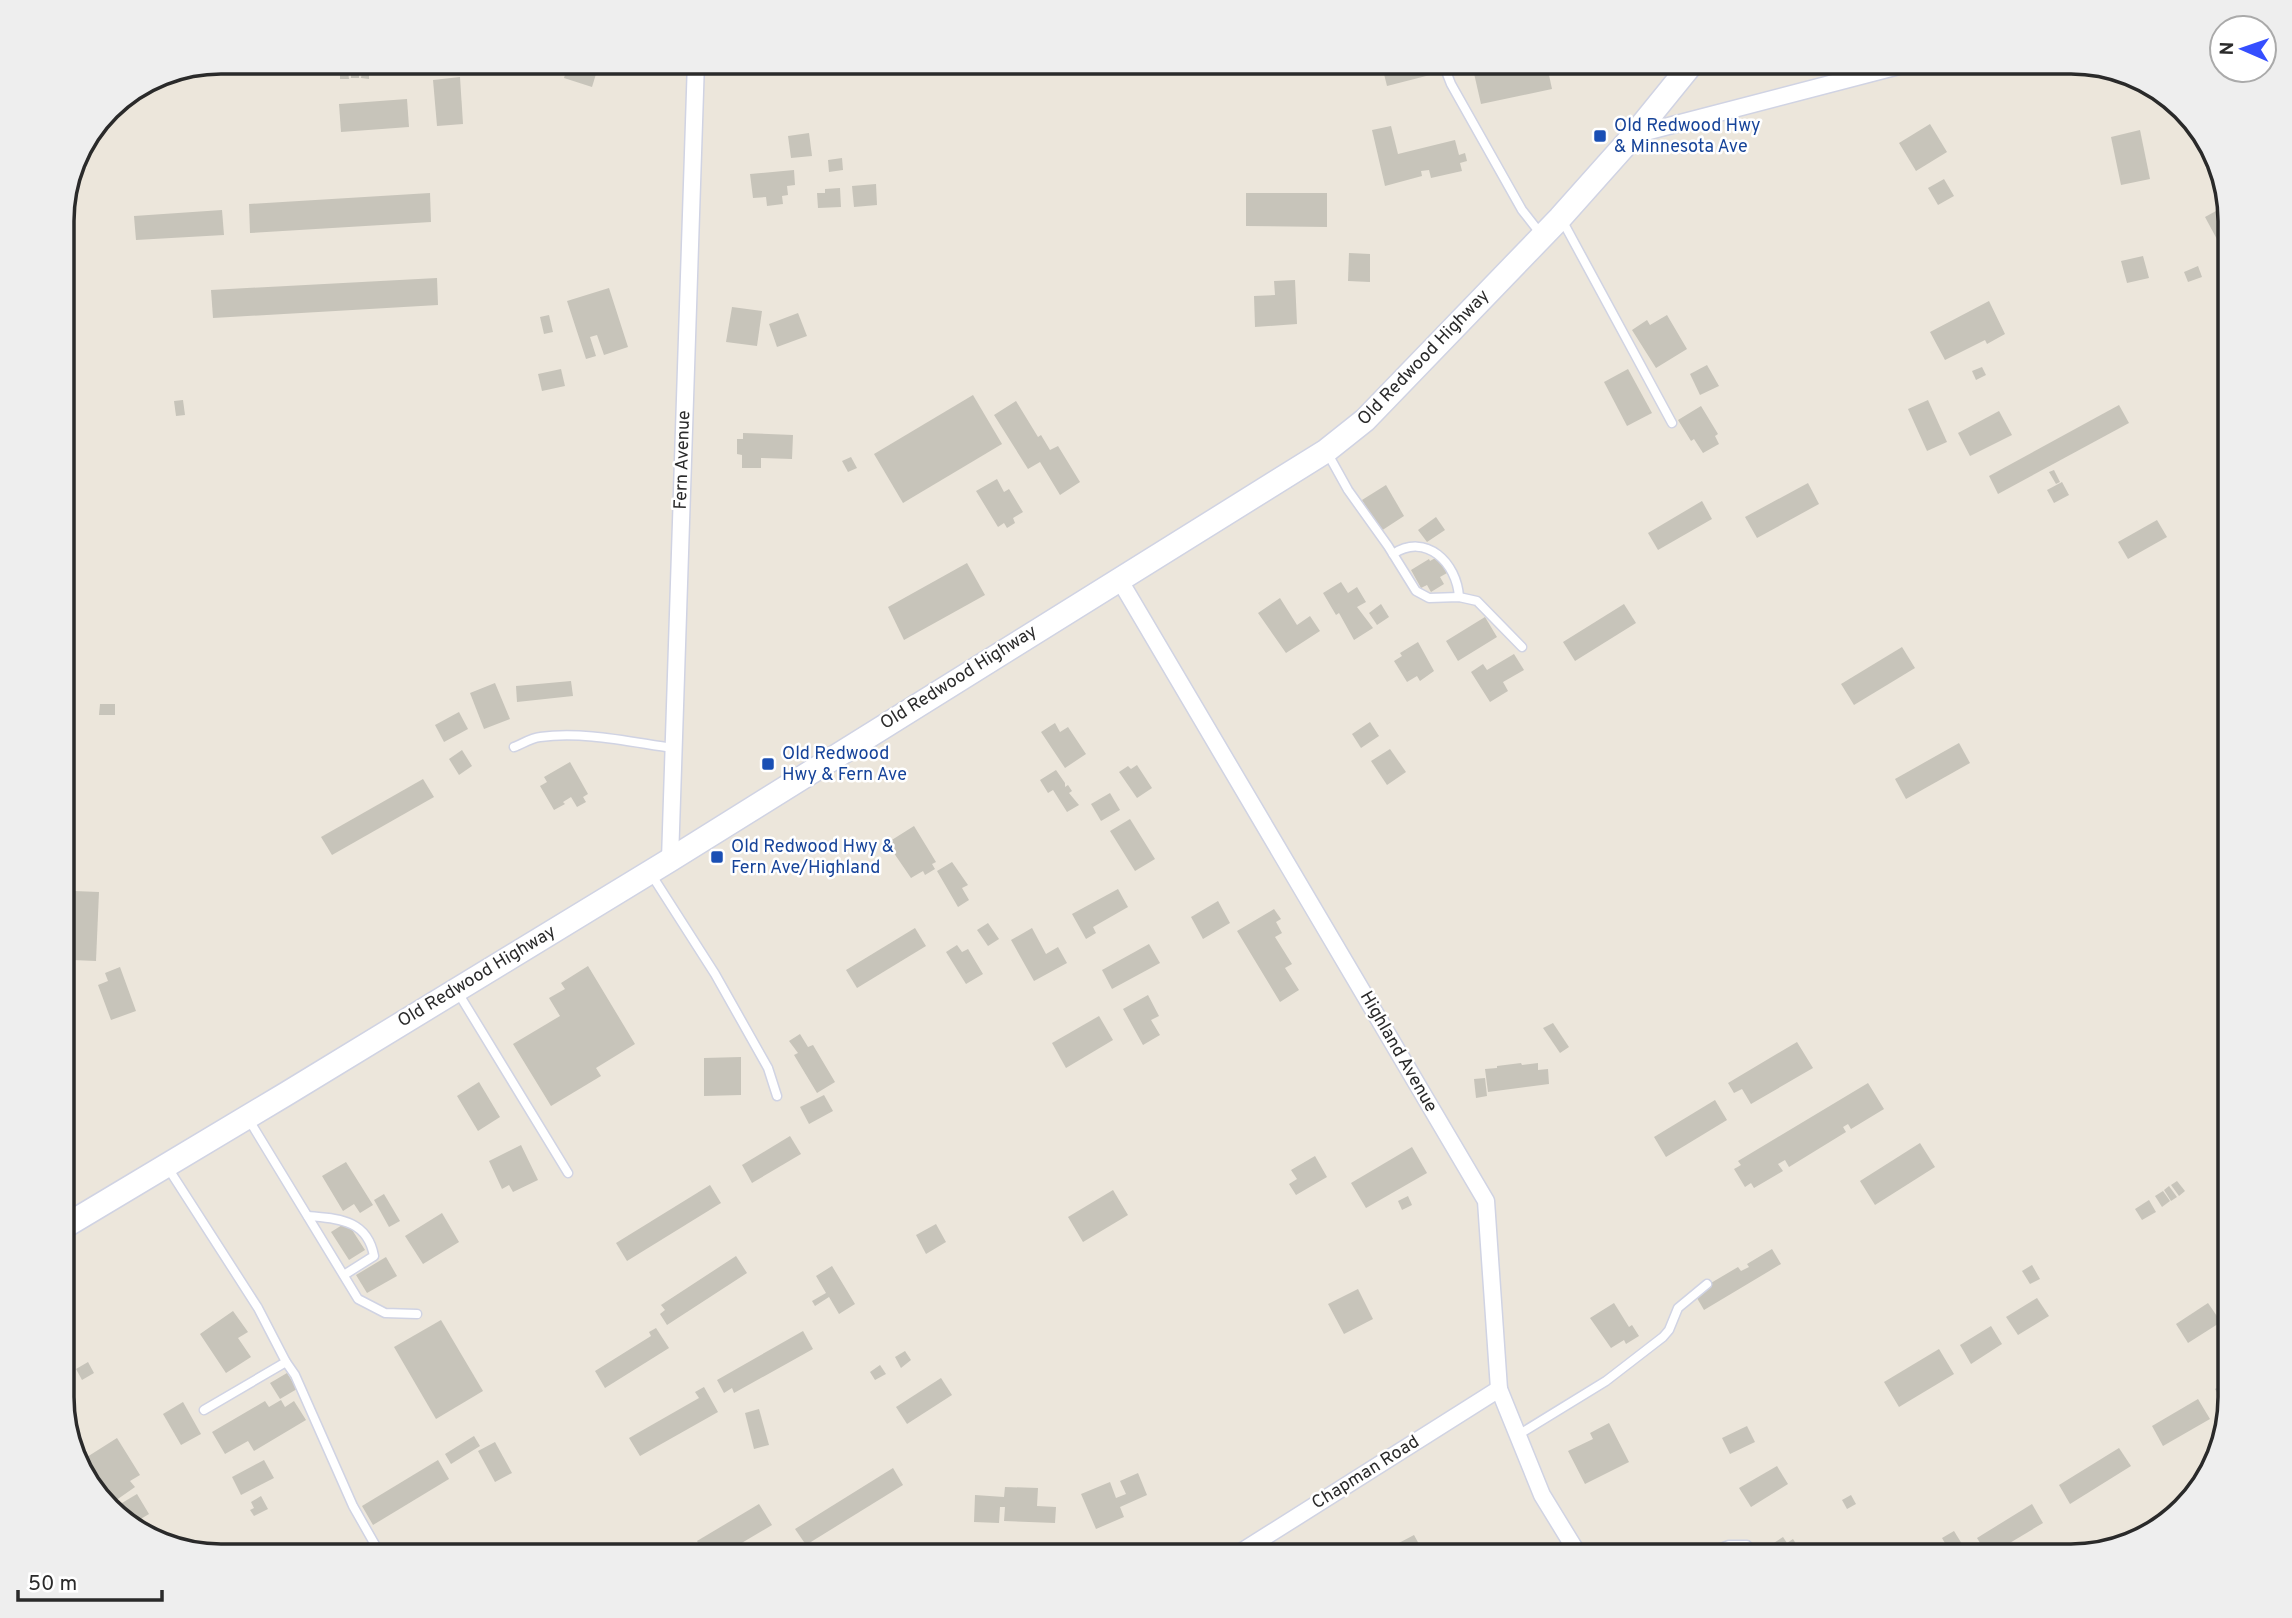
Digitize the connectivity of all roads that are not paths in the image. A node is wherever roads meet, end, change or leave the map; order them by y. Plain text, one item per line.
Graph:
1 (696, 74) edge
2 (1447, 74) edge
3 (1683, 74) edge
4 (1867, 74) edge
5 (1634, 135) junction
6 (1560, 218) junction
7 (1542, 236) junction
8 (1672, 424) dead end
9 (1326, 452) junction
10 (1393, 554) junction
11 (1119, 579) junction
12 (1459, 597) junction
13 (1522, 647) dead end
14 (514, 747) dead end
15 (673, 748) junction
16 (670, 860) junction
17 (649, 872) junction
18 (456, 989) junction
19 (777, 1096) dead end
20 (248, 1117) junction
21 (166, 1166) junction
22 (568, 1173) dead end
23 (308, 1216) junction
24 (74, 1221) edge
25 (344, 1275) junction
26 (1707, 1284) dead end
27 (417, 1314) dead end
28 (286, 1362) junction
29 (1499, 1389) junction
30 (205, 1410) dead end
31 (1518, 1435) junction
32 (375, 1544) edge
33 (1254, 1544) edge
34 (1572, 1544) edge

1 - 15 street, Fern Avenue
2 - 7 lane
3 - 5 main road, Old Redwood Highway
4 - 5 street
5 - 6 main road, Old Redwood Highway
6 - 7 main road, Old Redwood Highway
6 - 8 lane
7 - 9 main road, Old Redwood Highway
9 - 10 lane
9 - 11 main road, Old Redwood Highway
10 - 12 lane
10 - 12 lane
11 - 16 main road, Old Redwood Highway
11 - 29 street, Highland Avenue
12 - 13 lane
14 - 15 lane
15 - 16 street, Fern Avenue
16 - 17 main road, Old Redwood Highway
17 - 18 main road, Old Redwood Highway
17 - 19 lane
18 - 20 main road, Old Redwood Highway
18 - 22 lane
20 - 21 main road, Old Redwood Highway
20 - 23 lane
21 - 24 main road, Old Redwood Highway
21 - 28 lane
23 - 25 lane
23 - 25 lane
25 - 27 lane
26 - 31 lane
28 - 30 lane
28 - 32 lane
29 - 31 street, Highland Avenue
29 - 33 street, Chapman Road
31 - 34 street, Highland Avenue

